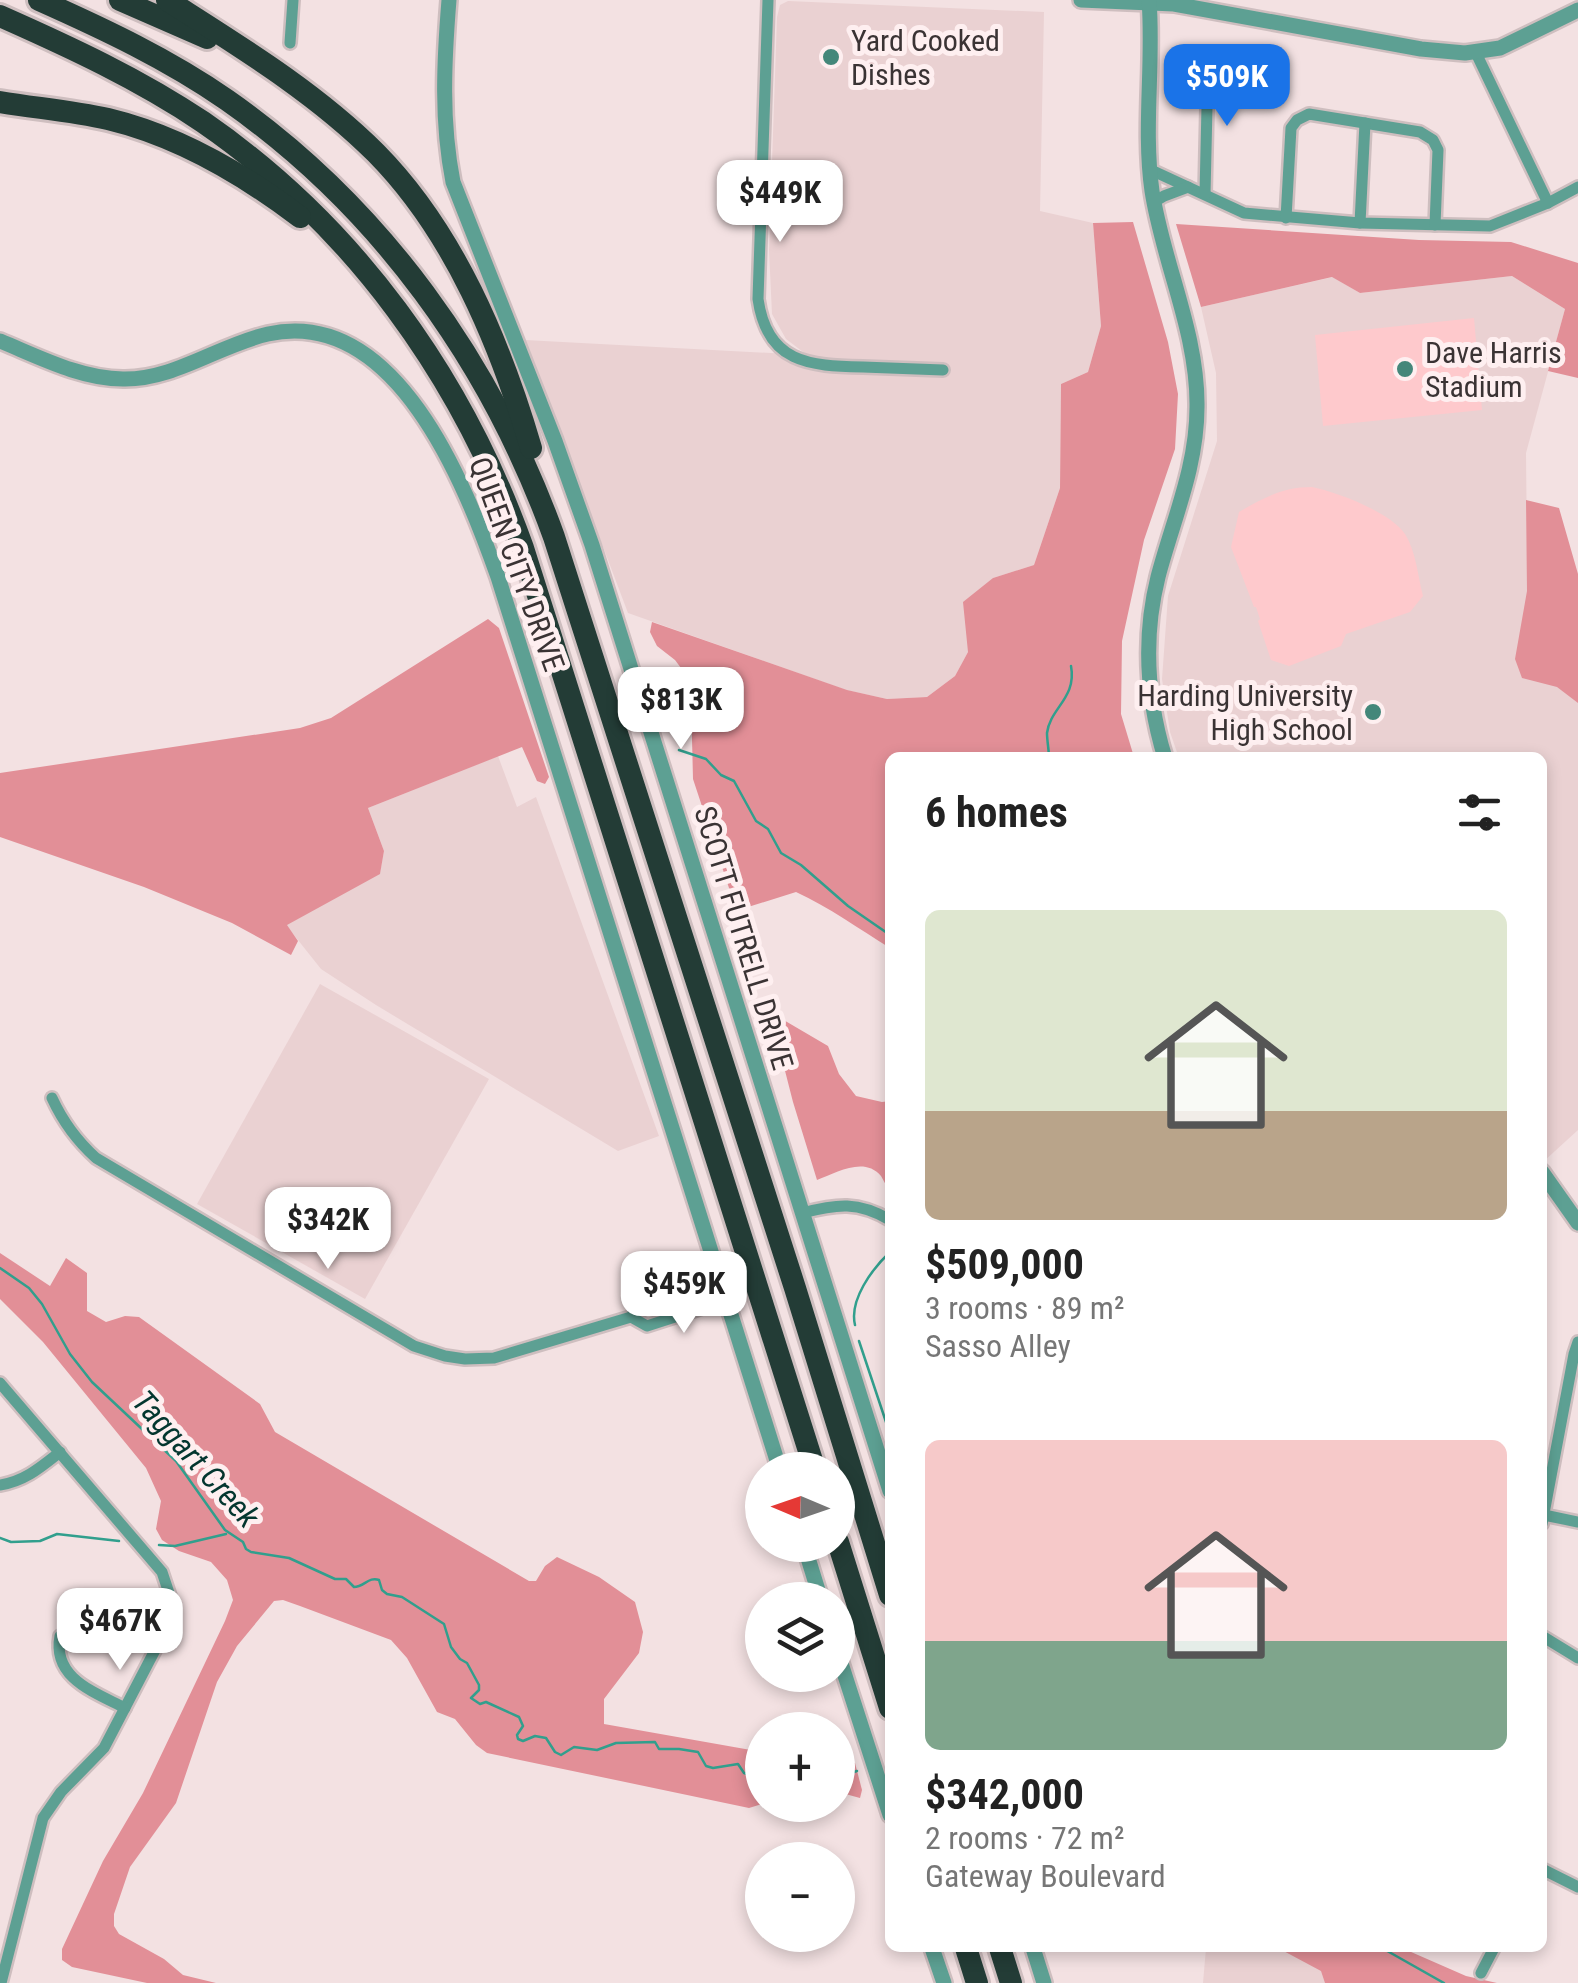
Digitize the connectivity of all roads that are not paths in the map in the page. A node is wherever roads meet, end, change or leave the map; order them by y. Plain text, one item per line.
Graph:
1 (39, 0) edge
2 (120, 0) edge
3 (167, 0) edge
4 (293, 0) edge
5 (449, 0) edge
6 (768, 0) edge
7 (1082, 0) edge
8 (1150, 1) edge
9 (1578, 10) edge
10 (0, 16) edge
11 (0, 32) edge
12 (290, 44) dead end
13 (1476, 53) junction
14 (256, 59) junction
15 (1184, 62) dead end
16 (1208, 63) junction
17 (1231, 63) dead end
18 (0, 102) edge
19 (203, 122) junction
20 (1365, 123) junction
21 (1151, 170) junction
22 (1578, 186) edge
23 (1188, 188) junction
24 (1205, 194) junction
25 (1154, 202) junction
26 (1548, 202) junction
27 (1286, 218) junction
28 (1360, 223) junction
29 (1434, 225) junction
30 (368, 273) junction
31 (0, 342) edge
32 (943, 370) dead end
33 (554, 537) junction
34 (1164, 752) edge
35 (52, 1098) dead end
36 (1547, 1179) edge
37 (802, 1212) junction
38 (885, 1218) edge
39 (1578, 1223) edge
40 (722, 1288) junction
41 (631, 1317) junction
42 (1578, 1342) edge
43 (0, 1383) edge
44 (884, 1451) edge
45 (60, 1452) junction
46 (774, 1452) edge
47 (809, 1452) edge
48 (0, 1485) edge
49 (1547, 1499) edge
50 (1547, 1520) edge
51 (1578, 1522) edge
52 (844, 1562) edge
53 (885, 1579) edge
54 (60, 1636) dead end
55 (1547, 1639) edge
56 (1578, 1658) edge
57 (850, 1692) edge
58 (885, 1692) edge
59 (125, 1708) junction
60 (885, 1800) edge
61 (1547, 1872) edge
62 (1578, 1887) edge
63 (933, 1952) edge
64 (967, 1952) edge
65 (1001, 1952) edge
66 (1034, 1952) edge
67 (1492, 1952) edge
68 (1481, 1973) dead end
69 (1, 1983) edge
70 (944, 1983) edge
71 (977, 1983) edge
72 (1011, 1983) edge
73 (1044, 1983) edge

1 - 33 highway
2 - 14 highway
3 - 14 highway
4 - 12 street
5 - 37 street, SCOTT FUTRELL DRIVE
6 - 32 street
7 - 8 street
8 - 13 street
8 - 21 street
9 - 13 street
10 - 19 highway
11 - 19 highway
13 - 26 street
14 - 33 highway
15 - 16 street
16 - 17 street
16 - 24 street
18 - 30 highway
19 - 30 highway
20 - 27 street
20 - 28 street
20 - 29 street
21 - 23 street
21 - 25 street
22 - 26 street
23 - 24 street
23 - 25 street
24 - 27 street
25 - 34 street
26 - 29 street
27 - 28 street
28 - 29 street
30 - 47 highway
31 - 40 street, QUEEN CITY DRIVE
33 - 53 highway
35 - 41 street
36 - 39 street
37 - 38 street
37 - 44 street, SCOTT FUTRELL DRIVE
40 - 41 street
40 - 41 street
40 - 46 street, QUEEN CITY DRIVE
42 - 49 street
43 - 45 street
45 - 48 street
45 - 59 street
50 - 51 street
52 - 58 highway
54 - 59 street
55 - 56 street
57 - 60 street
59 - 69 street
61 - 62 street
63 - 70 street
64 - 71 highway
65 - 72 highway
66 - 73 street
67 - 68 street

